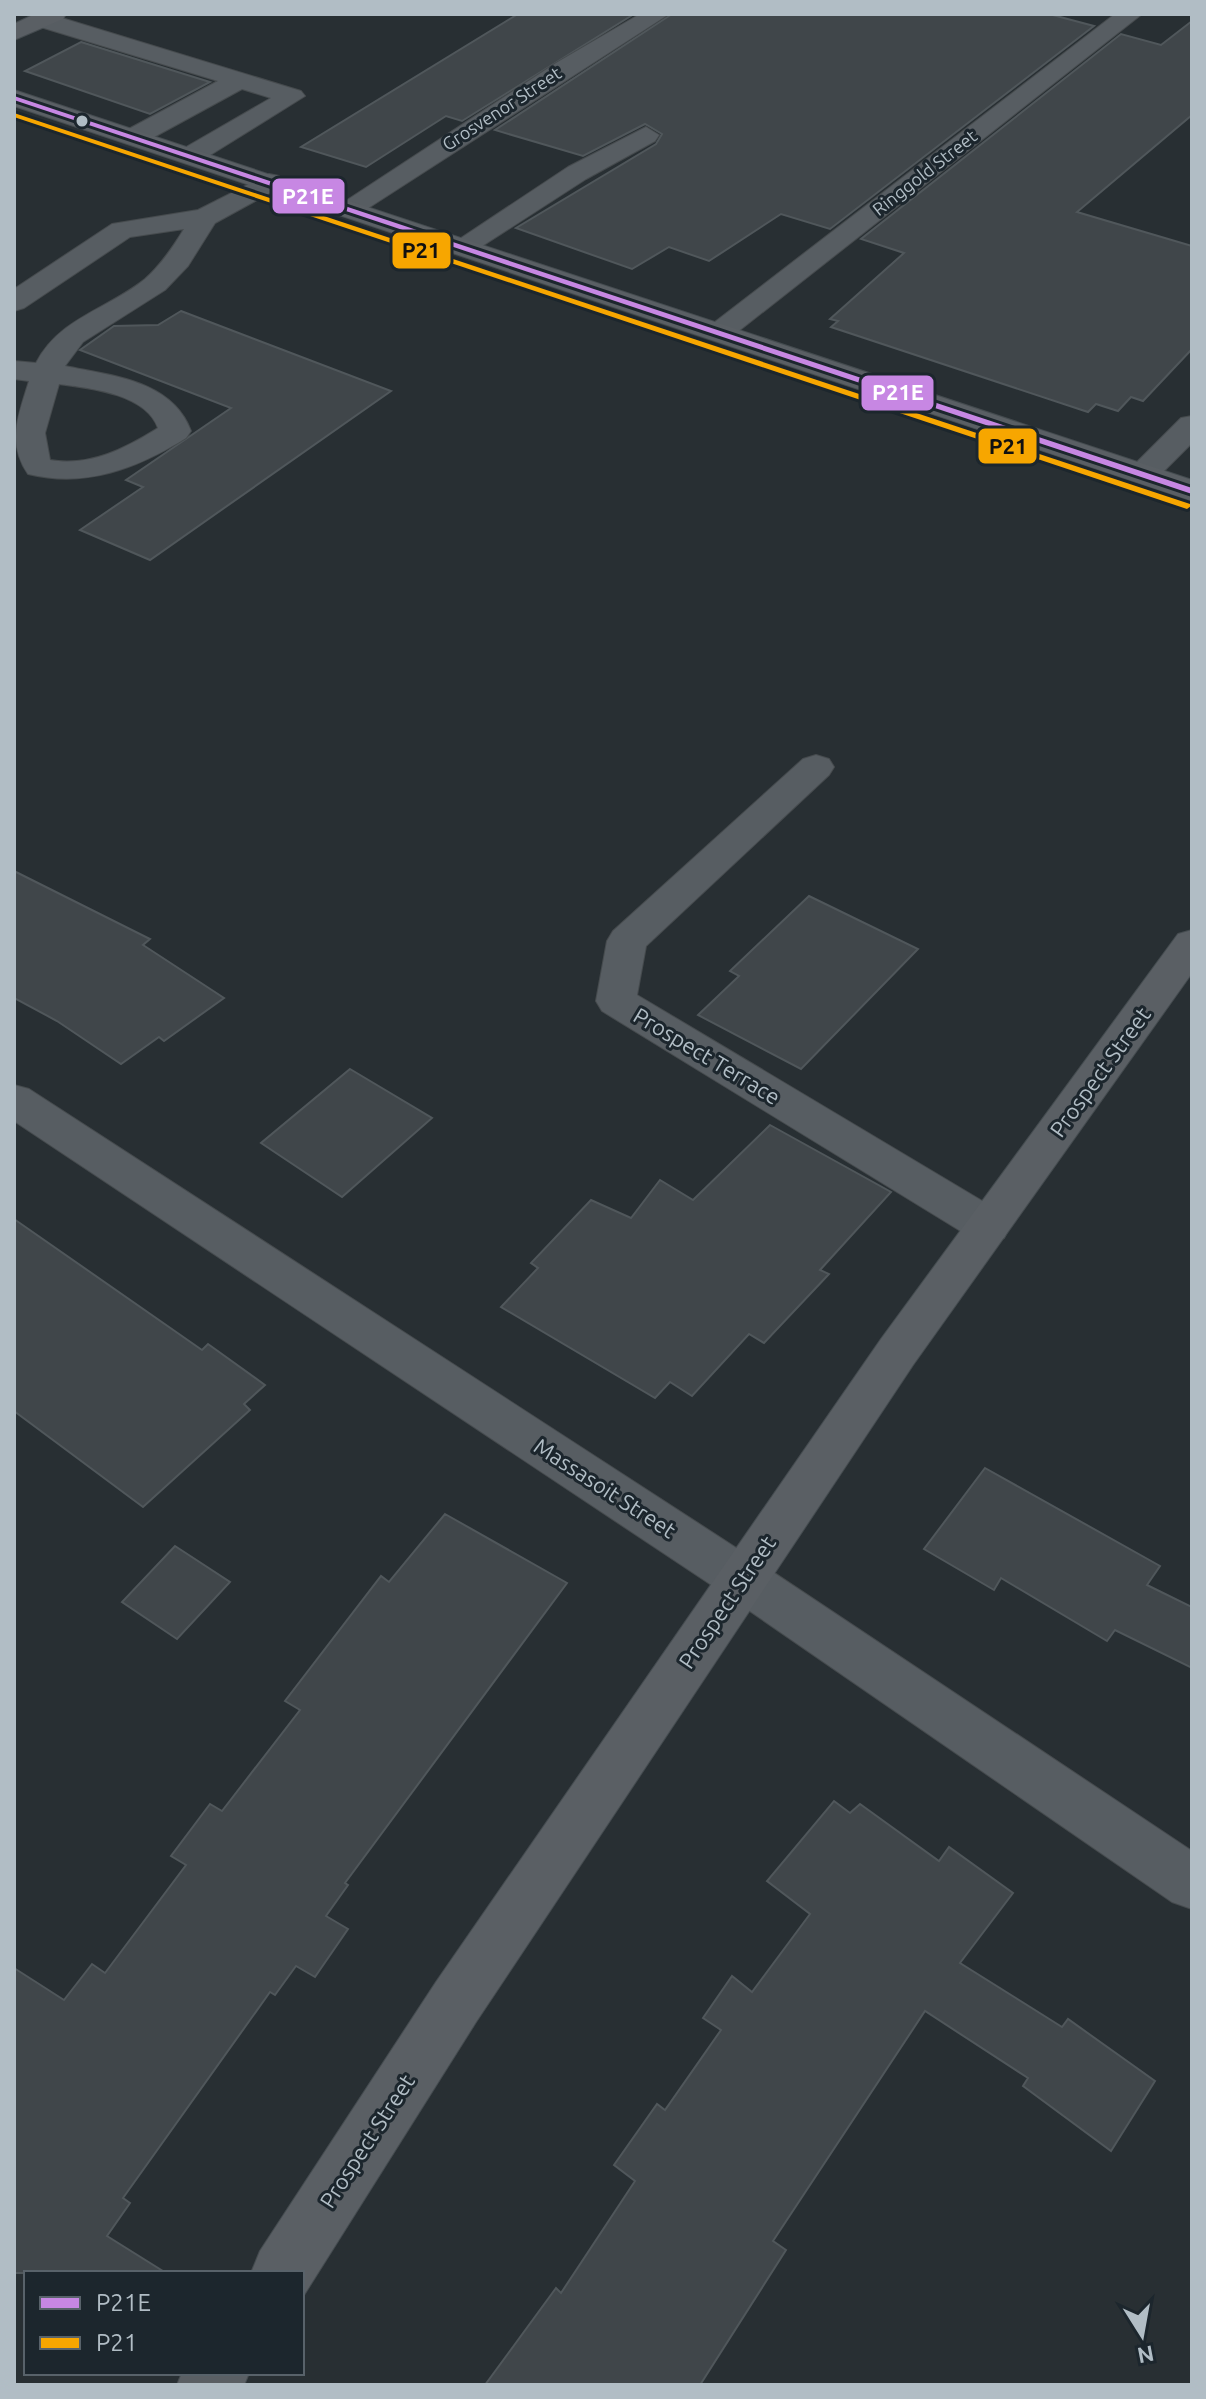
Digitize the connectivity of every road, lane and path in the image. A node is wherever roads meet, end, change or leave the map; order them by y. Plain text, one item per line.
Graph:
1 (657, 14) edge
2 (1130, 14) edge
3 (49, 17) edge
4 (14, 33) edge
5 (241, 79) junction
6 (14, 98) edge
7 (646, 135) dead end
8 (134, 137) junction
9 (190, 156) junction
10 (269, 182) junction
11 (349, 208) junction
12 (205, 217) junction
13 (463, 246) junction
14 (14, 302) edge
15 (721, 331) junction
16 (14, 370) edge
17 (48, 373) junction
18 (1192, 425) edge
19 (1143, 474) junction
20 (1192, 491) edge
21 (816, 767) dead end
22 (1192, 944) edge
23 (14, 1100) edge
24 (988, 1226) junction
25 (743, 1579) junction
26 (1192, 1883) edge
27 (283, 2271) edge

1 - 11 street, Grosvenor Street
2 - 15 street, Ringgold Street
3 - 4 main road
3 - 5 street
5 - 8 street
5 - 9 street
6 - 8 main road
7 - 13 street
8 - 9 main road
9 - 10 main road
10 - 11 main road
10 - 12 street
11 - 13 main road
12 - 14 street
12 - 17 street
13 - 15 main road
15 - 19 main road
16 - 17 street
17 - 17 street
18 - 19 street
19 - 20 main road
21 - 24 street, Prospect Terrace
22 - 24 main road, Prospect Street
23 - 25 street, Massasoit Street
24 - 25 main road, Prospect Street
25 - 26 street, Massasoit Street
25 - 27 main road, Prospect Street

